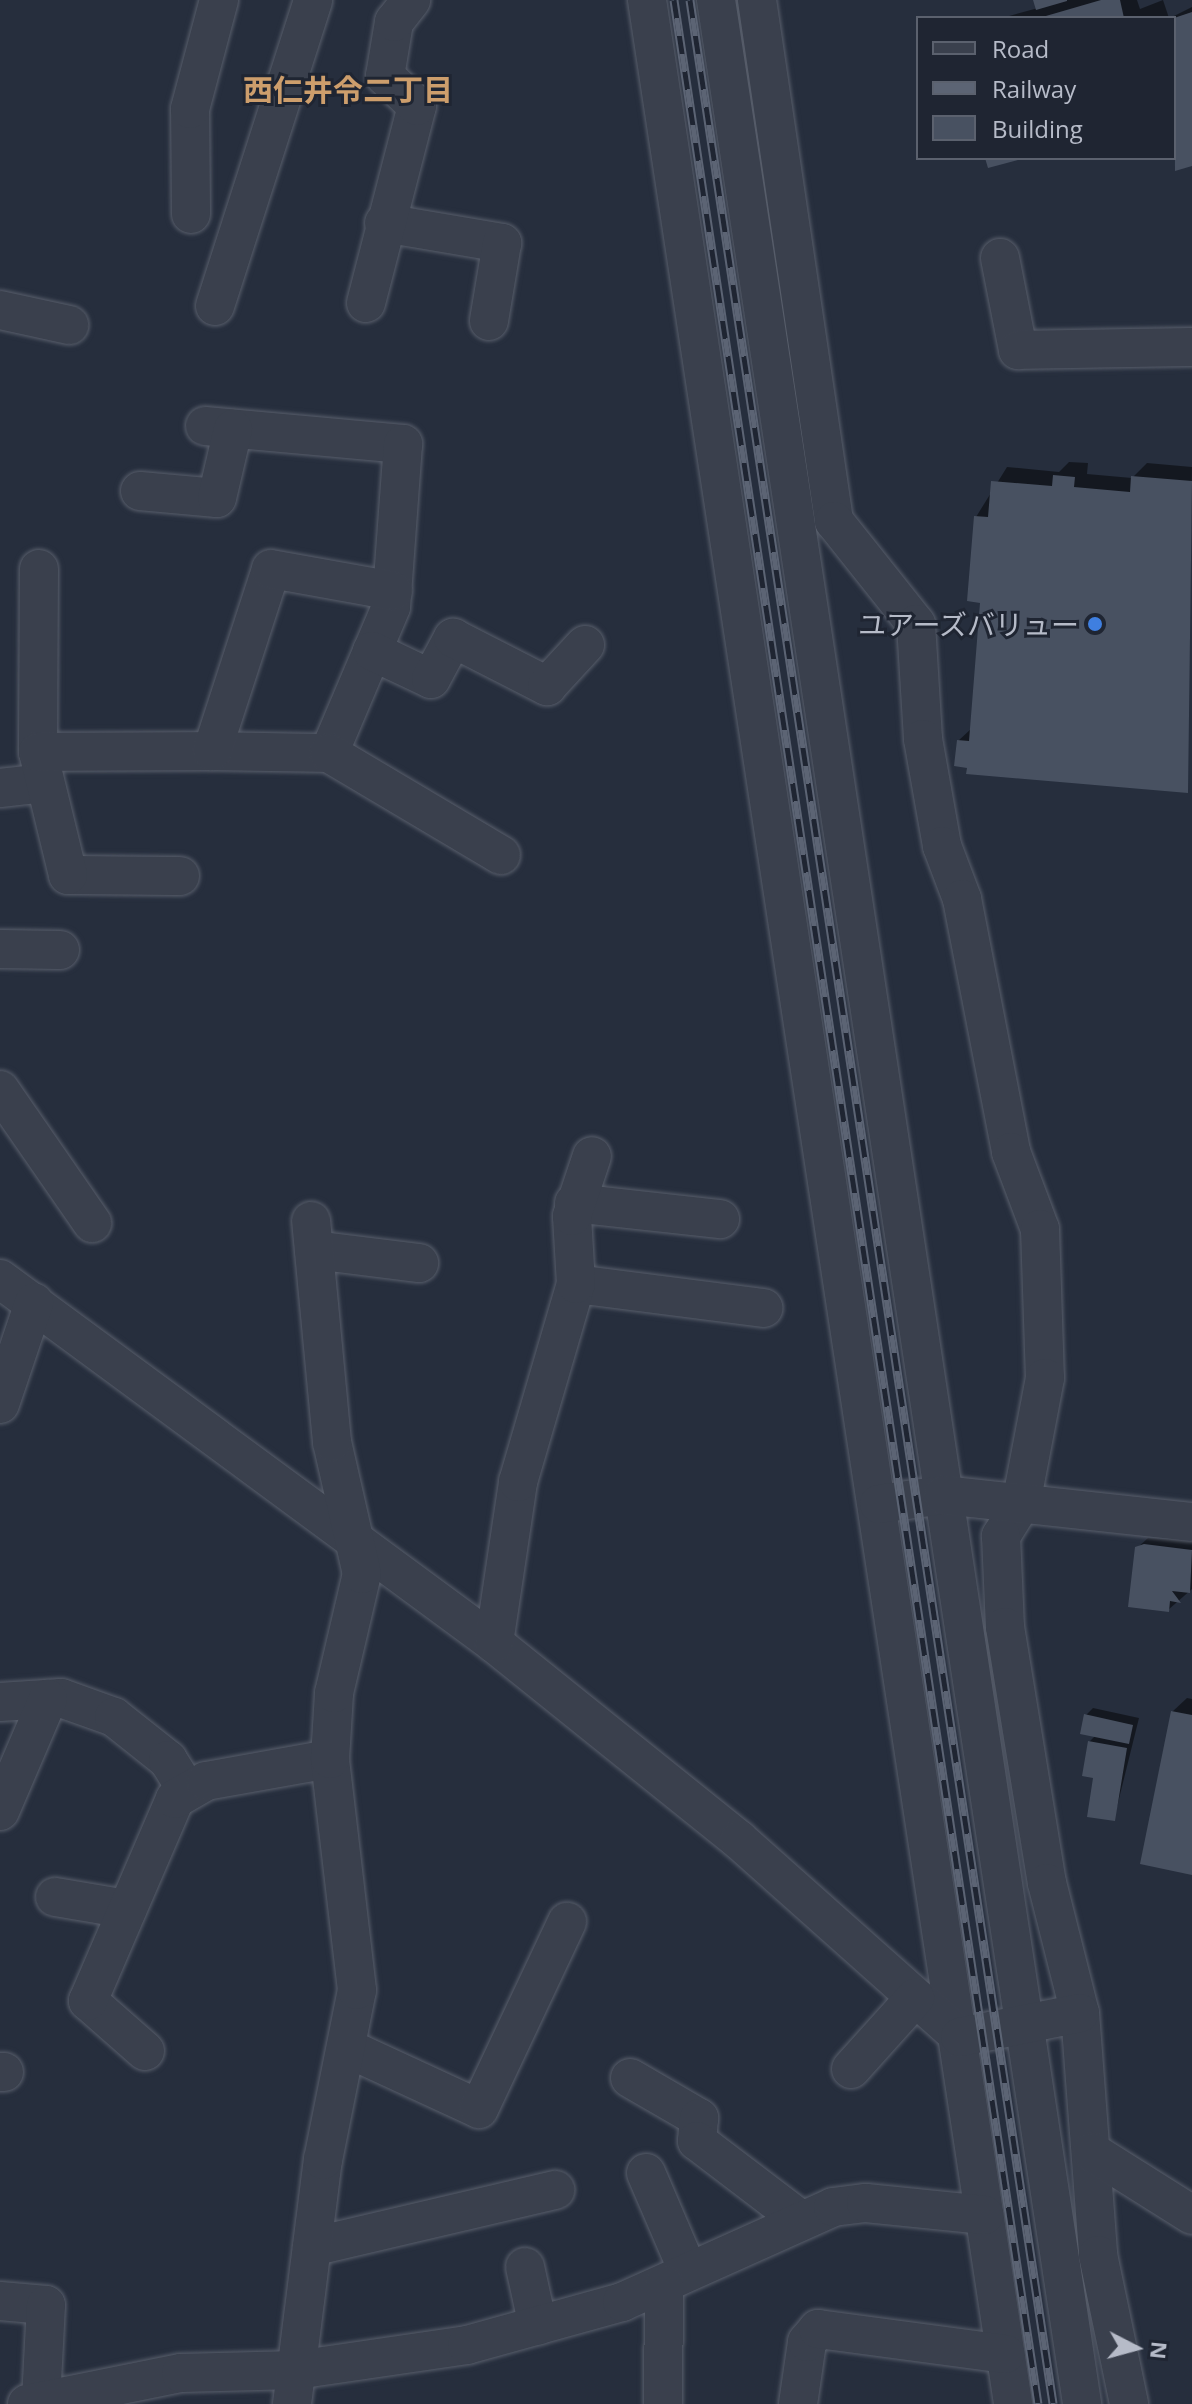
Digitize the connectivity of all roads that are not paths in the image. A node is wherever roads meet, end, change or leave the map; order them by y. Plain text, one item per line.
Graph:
1 (219, 0) edge
2 (313, 0) edge
3 (411, 0) edge
4 (647, 0) edge
5 (716, 0) edge
6 (757, 0) edge
7 (191, 214) dead end
8 (384, 223) junction
9 (1000, 258) dead end
10 (366, 303) dead end
11 (215, 306) dead end
12 (0, 310) edge
13 (489, 321) dead end
14 (69, 325) dead end
15 (1192, 347) edge
16 (140, 491) dead end
17 (39, 569) dead end
18 (393, 591) junction
19 (585, 645) dead end
20 (372, 651) junction
21 (212, 751) junction
22 (329, 753) junction
23 (41, 768) junction
24 (0, 788) edge
25 (501, 855) dead end
26 (180, 876) dead end
27 (0, 949) edge
28 (60, 950) dead end
29 (0, 1090) edge
30 (592, 1156) dead end
31 (574, 1203) junction
32 (720, 1219) dead end
33 (92, 1223) dead end
34 (419, 1263) dead end
35 (0, 1279) edge
36 (576, 1284) junction
37 (34, 1303) junction
38 (763, 1308) dead end
39 (0, 1404) edge
40 (943, 1495) junction
41 (879, 1504) junction
42 (1021, 1504) junction
43 (1192, 1522) edge
44 (354, 1535) junction
45 (494, 1643) junction
46 (48, 1699) junction
47 (0, 1702) edge
48 (330, 1759) junction
49 (186, 1789) junction
50 (0, 1811) edge
51 (55, 1897) dead end
52 (127, 1909) junction
53 (567, 1922) dead end
54 (915, 1998) junction
55 (1080, 2013) junction
56 (1022, 2025) junction
57 (960, 2037) junction
58 (347, 2048) junction
59 (145, 2051) dead end
60 (851, 2069) dead end
61 (630, 2078) dead end
62 (1092, 2152) junction
63 (646, 2173) dead end
64 (555, 2190) dead end
65 (984, 2215) junction
66 (1192, 2215) edge
67 (798, 2218) junction
68 (312, 2247) junction
69 (525, 2267) dead end
70 (676, 2277) junction
71 (0, 2301) edge
72 (538, 2326) junction
73 (1005, 2354) junction
74 (294, 2387) edge
75 (34, 2402) edge
76 (663, 2404) edge
77 (798, 2404) edge
78 (1013, 2404) edge
79 (1082, 2404) edge
80 (1129, 2404) edge

1 - 7 street
2 - 11 street
3 - 8 street
4 - 41 street
5 - 40 street
6 - 42 street
8 - 10 street
8 - 13 street
9 - 15 street
12 - 14 street
16 - 18 street
17 - 23 street
18 - 20 street
18 - 21 street
19 - 20 street
20 - 22 street
21 - 22 street
21 - 23 street
22 - 25 street
23 - 24 street
23 - 26 street
27 - 28 street
29 - 33 street
30 - 31 street
31 - 32 street
31 - 36 street
34 - 44 street
35 - 37 street
36 - 38 street
36 - 45 street
37 - 39 street
37 - 44 street
40 - 41 street
40 - 42 street
40 - 56 street
41 - 57 street
42 - 43 street
42 - 55 street
44 - 45 street
44 - 48 street
45 - 54 street
46 - 47 street
46 - 49 street
46 - 50 street
48 - 49 street
48 - 58 street
49 - 52 street
51 - 52 street
52 - 59 street
53 - 58 street
54 - 57 street
54 - 60 street
55 - 56 street
55 - 62 street
56 - 57 street
56 - 79 street
57 - 65 street
58 - 68 street
61 - 67 street
62 - 66 street
62 - 80 street
63 - 70 street
64 - 68 street
65 - 67 street
65 - 73 street
67 - 70 street
68 - 74 street
69 - 72 street
70 - 72 street
70 - 76 street
71 - 75 street
72 - 74 street
73 - 77 street
73 - 78 street
74 - 75 street

